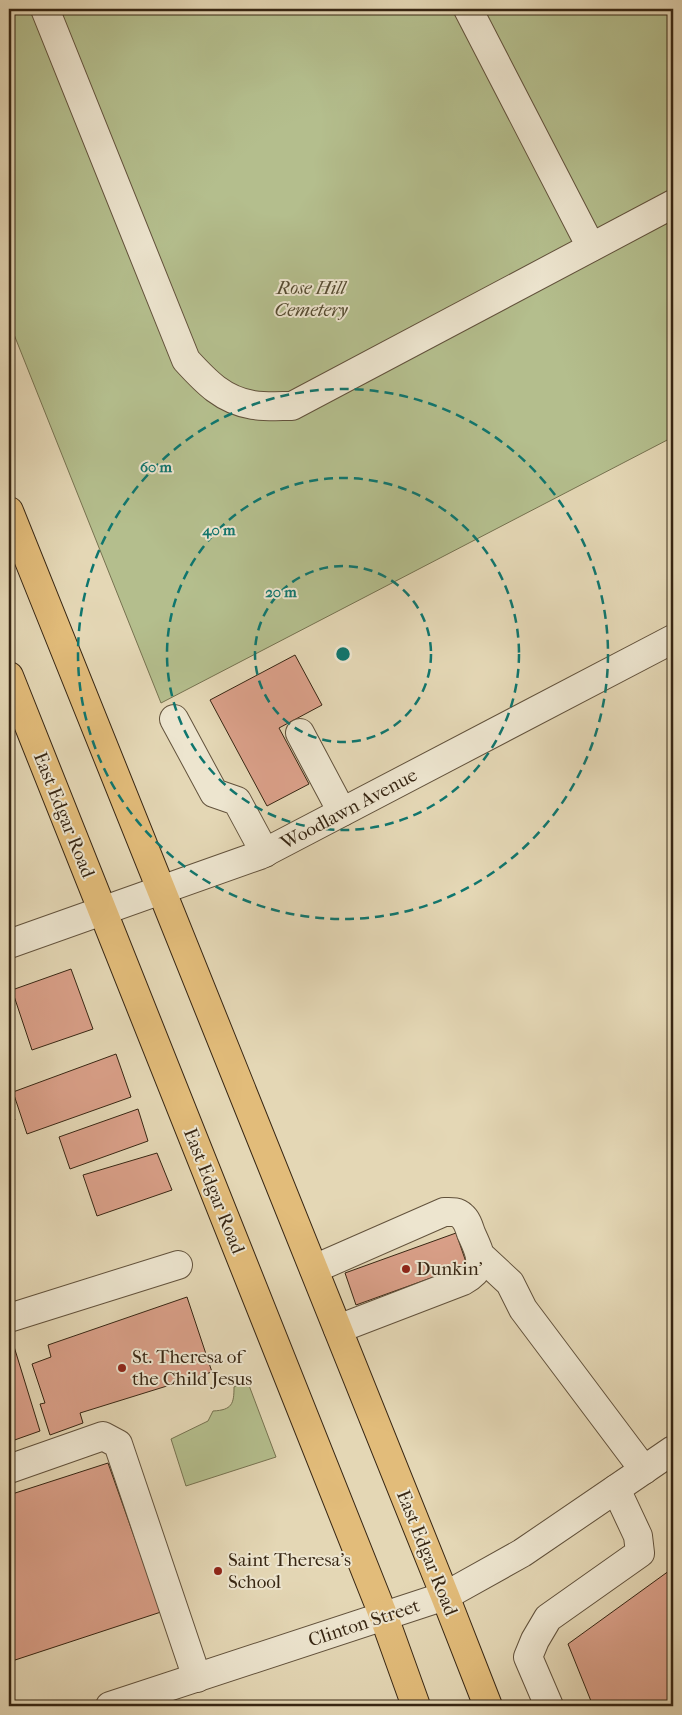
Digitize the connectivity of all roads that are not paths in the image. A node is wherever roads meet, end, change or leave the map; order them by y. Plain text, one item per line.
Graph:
1 (45, 9) edge
2 (468, 9) edge
3 (673, 204) edge
4 (591, 247) junction
5 (9, 511) edge
6 (673, 639) edge
7 (9, 676) edge
8 (174, 719) dead end
9 (300, 733) dead end
10 (342, 812) junction
11 (265, 853) junction
12 (162, 890) junction
13 (102, 911) junction
14 (9, 944) edge
15 (481, 1256) junction
16 (311, 1263) junction
17 (178, 1265) dead end
18 (9, 1318) edge
19 (338, 1329) junction
20 (673, 1450) edge
21 (9, 1469) edge
22 (644, 1470) junction
23 (616, 1489) junction
24 (445, 1596) junction
25 (384, 1617) junction
26 (183, 1690) edge
27 (110, 1706) edge
28 (416, 1706) edge
29 (488, 1706) edge
30 (549, 1706) edge

1 - 4 street
2 - 4 street
3 - 4 street
5 - 12 highway
6 - 10 street, Woodlawn Avenue
7 - 13 highway, East Edgar Road
8 - 11 street
9 - 10 street
10 - 11 street, Woodlawn Avenue
11 - 12 street, Woodlawn Avenue
12 - 13 street, Woodlawn Avenue
12 - 16 highway
13 - 14 street, Woodlawn Avenue
13 - 25 highway, East Edgar Road
15 - 16 street
15 - 19 street
15 - 22 street
16 - 19 highway, East Edgar Road
17 - 18 street
19 - 24 highway, East Edgar Road
20 - 22 street, Clinton Street
21 - 26 street
22 - 23 street, Clinton Street
23 - 24 street, Clinton Street
23 - 30 street
24 - 25 street, Clinton Street
24 - 29 highway, East Edgar Road
25 - 26 street, Clinton Street
25 - 28 highway, East Edgar Road
26 - 27 street, Clinton Street

